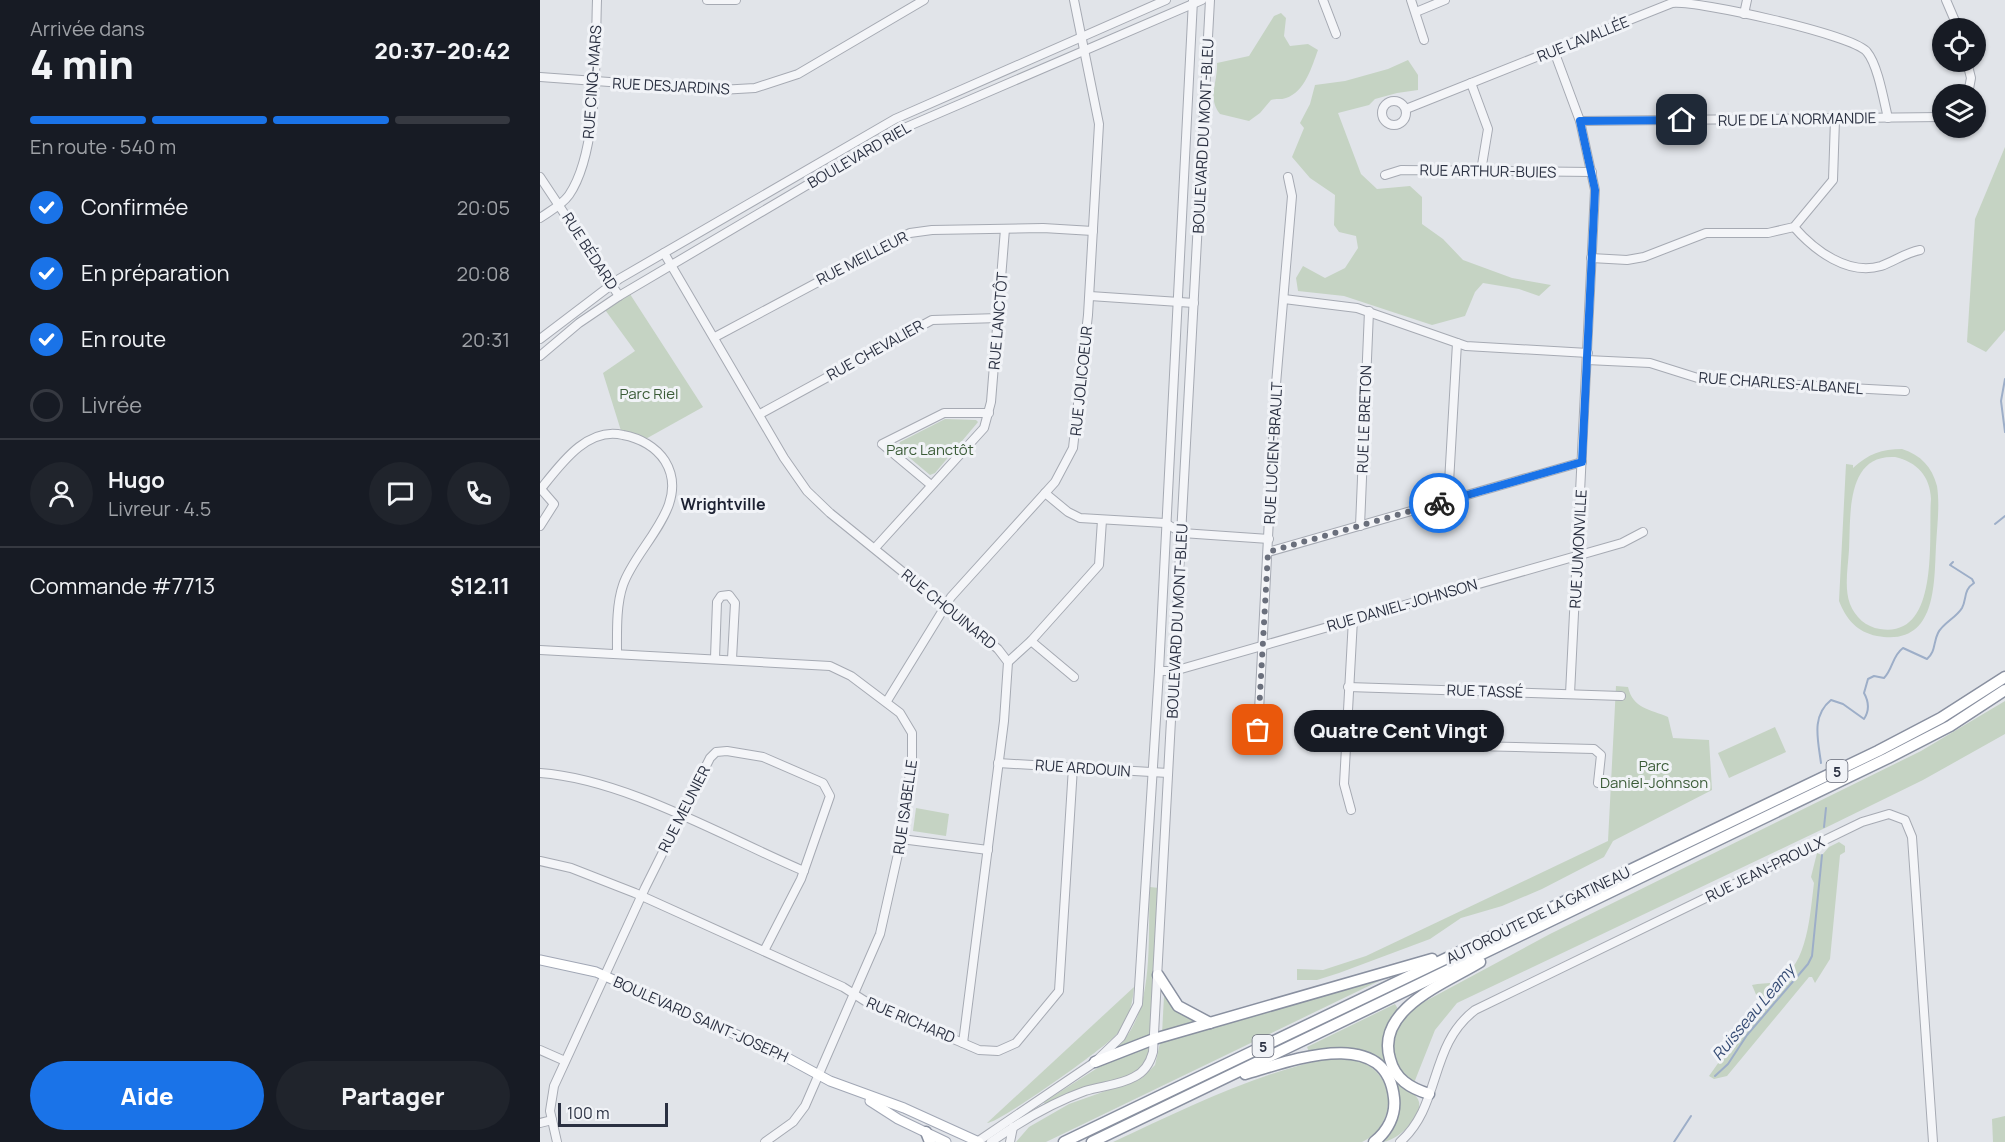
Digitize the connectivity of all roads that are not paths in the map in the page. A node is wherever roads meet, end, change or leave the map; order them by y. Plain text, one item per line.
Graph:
1 (597, 0) edge
2 (707, 0) edge
3 (736, 0) edge
4 (924, 0) edge
5 (1074, 0) edge
6 (1166, 0) edge
7 (1202, 0) edge
8 (1210, 0) edge
9 (1323, 0) edge
10 (1411, 0) edge
11 (1445, 0) edge
12 (1747, 0) edge
13 (1946, 0) edge
14 (1193, 2) edge
15 (1416, 12) junction
16 (1744, 14) junction
17 (1954, 18) edge
18 (1336, 34) dead end
19 (1080, 38) junction
20 (1424, 40) dead end
21 (1084, 51) junction
22 (1554, 51) junction
23 (540, 77) edge
24 (593, 81) junction
25 (1471, 83) junction
26 (1406, 109) dead end
27 (1932, 117) edge
28 (1888, 118) junction
29 (1835, 119) junction
30 (1580, 121) junction
31 (876, 130) junction
32 (881, 141) junction
33 (1481, 171) junction
34 (1592, 172) junction
35 (1384, 175) dead end
36 (540, 177) edge
37 (1287, 177) dead end
38 (560, 204) junction
39 (540, 218) edge
40 (1794, 227) junction
41 (1005, 229) junction
42 (1094, 231) junction
43 (1920, 250) dead end
44 (664, 253) junction
45 (1591, 258) junction
46 (672, 265) junction
47 (611, 284) junction
48 (619, 296) junction
49 (1090, 296) junction
50 (1284, 299) junction
51 (1177, 301) junction
52 (1194, 303) junction
53 (1369, 311) junction
54 (999, 318) junction
55 (715, 337) junction
56 (540, 339) edge
57 (1457, 343) junction
58 (540, 356) edge
59 (1588, 356) junction
60 (1905, 391) dead end
61 (989, 413) junction
62 (760, 414) junction
63 (1582, 462) junction
64 (931, 485) junction
65 (540, 489) edge
66 (1045, 493) junction
67 (1448, 500) junction
68 (1102, 520) junction
69 (1165, 523) junction
70 (540, 526) edge
71 (1360, 526) junction
72 (1642, 532) dead end
73 (1182, 533) junction
74 (1269, 538) junction
75 (875, 548) junction
76 (1268, 552) junction
77 (1577, 556) junction
78 (945, 605) junction
79 (1161, 619) junction
80 (1353, 619) junction
81 (1177, 620) junction
82 (1031, 641) junction
83 (1263, 645) junction
84 (540, 650) edge
85 (617, 654) junction
86 (715, 658) junction
87 (732, 659) junction
88 (1008, 662) junction
89 (1159, 670) junction
90 (1174, 671) junction
91 (1074, 677) dead end
92 (2005, 677) edge
93 (1348, 687) junction
94 (2005, 690) edge
95 (1570, 694) junction
96 (1621, 696) dead end
97 (887, 701) junction
98 (1258, 730) dead end
99 (1346, 743) junction
100 (998, 763) junction
101 (1073, 767) junction
102 (1151, 772) junction
103 (540, 773) edge
104 (1168, 773) junction
105 (1598, 783) dead end
106 (1350, 810) dead end
107 (680, 816) junction
108 (901, 839) junction
109 (988, 850) junction
110 (540, 861) edge
111 (804, 871) junction
112 (641, 896) junction
113 (1527, 932) junction
114 (764, 951) junction
115 (1461, 951) junction
116 (540, 960) edge
117 (1158, 975) junction
118 (605, 976) junction
119 (854, 994) junction
120 (1210, 1023) junction
121 (1154, 1039) junction
122 (963, 1043) junction
123 (540, 1050) edge
124 (565, 1061) junction
125 (1095, 1062) junction
126 (820, 1074) junction
127 (1213, 1083) junction
128 (858, 1093) junction
129 (1429, 1094) junction
130 (552, 1120) junction
131 (540, 1123) edge
132 (1013, 1127) junction
133 (928, 1137) edge
134 (557, 1142) edge
135 (765, 1142) edge
136 (946, 1142) edge
137 (978, 1142) edge
138 (992, 1142) edge
139 (1010, 1142) edge
140 (1064, 1142) edge
141 (1092, 1142) edge
142 (1374, 1142) edge
143 (1400, 1142) edge
144 (1933, 1142) edge

1 - 24 street, RUE CINQ-MARS
2 - 3 street
4 - 24 street, RUE DESJARDINS
5 - 19 street, RUE JOLICOEUR
6 - 19 street, BOULEVARD RIEL
7 - 14 street, BOULEVARD RIEL
8 - 52 street, BOULEVARD DU MONT-BLEU
9 - 18 street
10 - 15 street
11 - 15 street
12 - 16 street
13 - 17 street
14 - 21 street, BOULEVARD RIEL
14 - 51 street, BOULEVARD DU MONT-BLEU
15 - 20 street
16 - 22 street, RUE LAVALLÉE
16 - 28 street, RUE LAVALLÉE
19 - 21 street, RUE JOLICOEUR
19 - 31 street, BOULEVARD RIEL
21 - 32 street, BOULEVARD RIEL
21 - 42 street, RUE JOLICOEUR
22 - 25 street, RUE LAVALLÉE
22 - 30 street, RUE JUMONVILLE
23 - 24 street, RUE DESJARDINS
24 - 38 street, RUE CINQ-MARS
25 - 26 street, RUE LAVALLÉE
25 - 33 street
27 - 28 street, RUE DE LA NORMANDIE
28 - 29 street, RUE DE LA NORMANDIE
29 - 30 street, RUE DE LA NORMANDIE
29 - 40 street
30 - 34 street, RUE JUMONVILLE
31 - 32 street
31 - 44 street, BOULEVARD RIEL
32 - 46 street, BOULEVARD RIEL
33 - 34 street, RUE ARTHUR-BUIES
33 - 35 street, RUE ARTHUR-BUIES
34 - 45 street, RUE JUMONVILLE
36 - 38 street, RUE BÉDARD
37 - 50 street, RUE LUCIEN-BRAULT
38 - 39 street, RUE CINQ-MARS
38 - 47 street, RUE BÉDARD
40 - 43 street
40 - 45 street
41 - 42 street, RUE MEILLEUR
41 - 54 street, RUE LANCTÔT
41 - 55 street, RUE MEILLEUR
42 - 49 street, RUE JOLICOEUR
44 - 46 street, RUE CHOUINARD
44 - 47 street, BOULEVARD RIEL
45 - 59 street, RUE JUMONVILLE
46 - 48 street, BOULEVARD RIEL
46 - 55 street, RUE CHOUINARD
47 - 48 street, RUE BÉDARD
47 - 56 street, BOULEVARD RIEL
48 - 58 street, BOULEVARD RIEL
49 - 51 street
49 - 66 street, RUE JOLICOEUR
50 - 53 street, RUE CHARLES-ALBANEL
50 - 74 street, RUE LUCIEN-BRAULT
51 - 52 street
51 - 69 street, BOULEVARD DU MONT-BLEU
52 - 73 street, BOULEVARD DU MONT-BLEU
53 - 57 street, RUE CHARLES-ALBANEL
53 - 71 street, RUE LE BRETON
54 - 61 street, RUE LANCTÔT
54 - 62 street, RUE CHEVALIER
55 - 62 street, RUE CHOUINARD
57 - 59 street, RUE CHARLES-ALBANEL
57 - 67 street
59 - 60 street, RUE CHARLES-ALBANEL
59 - 63 street, RUE JUMONVILLE
61 - 64 street, RUE LANCTÔT
61 - 64 street
62 - 75 street, RUE CHOUINARD
63 - 67 street
63 - 77 street, RUE JUMONVILLE
64 - 75 street, RUE LANCTÔT
65 - 70 street
65 - 85 street
66 - 68 street
66 - 78 street, RUE JOLICOEUR
67 - 71 street
68 - 69 street
68 - 82 street
69 - 73 street
69 - 79 street, BOULEVARD DU MONT-BLEU
71 - 76 street
72 - 77 street, RUE DANIEL-JOHNSON
73 - 74 street
73 - 81 street, BOULEVARD DU MONT-BLEU
74 - 76 street, RUE LUCIEN-BRAULT
75 - 78 street, RUE CHOUINARD
76 - 83 street, RUE LUCIEN-BRAULT
77 - 80 street, RUE DANIEL-JOHNSON
77 - 95 street, RUE JUMONVILLE
78 - 88 street, RUE CHOUINARD
78 - 97 street, RUE JOLICOEUR
79 - 81 street
79 - 89 street, BOULEVARD DU MONT-BLEU
80 - 83 street, RUE DANIEL-JOHNSON
80 - 93 street
81 - 90 street, BOULEVARD DU MONT-BLEU
82 - 88 street
82 - 91 street
83 - 90 street, RUE DANIEL-JOHNSON
83 - 98 street, RUE LUCIEN-BRAULT
84 - 85 street, RUE ISABELLE
85 - 86 street, RUE ISABELLE
86 - 87 street, RUE ISABELLE
86 - 87 street
87 - 97 street, RUE ISABELLE
88 - 100 street, RUE CHOUINARD
89 - 90 street, RUE DANIEL-JOHNSON
89 - 102 street, BOULEVARD DU MONT-BLEU
90 - 104 street, BOULEVARD DU MONT-BLEU
92 - 115 highway, AUTOROUTE DE LA GATINEAU / 5
93 - 95 street, RUE TASSÉ
93 - 99 street
94 - 113 highway, AUTOROUTE DE LA GATINEAU / 5
95 - 96 street, RUE TASSÉ
97 - 108 street, RUE ISABELLE
99 - 105 street
99 - 106 street
100 - 101 street, RUE ARDOUIN
100 - 109 street, RUE CHOUINARD
101 - 102 street, RUE ARDOUIN
101 - 122 street, RUE RICHARD
102 - 104 street, RUE ARDOUIN
102 - 125 street, BOULEVARD DU MONT-BLEU
103 - 107 street
104 - 117 street, BOULEVARD DU MONT-BLEU
107 - 111 street
107 - 111 street, RUE MEUNIER
107 - 112 street, RUE MEUNIER
108 - 109 street
108 - 119 street, RUE ISABELLE
109 - 122 street, RUE CHOUINARD
110 - 112 street, RUE RICHARD
111 - 114 street, RUE MEUNIER
112 - 114 street, RUE RICHARD
112 - 118 street, RUE MEUNIER
113 - 127 highway, AUTOROUTE DE LA GATINEAU / 5
113 - 129 highway
114 - 119 street, RUE RICHARD
115 - 120 highway
115 - 140 highway, AUTOROUTE DE LA GATINEAU / 5
116 - 118 main road, BOULEVARD SAINT-JOSEPH
117 - 120 highway
117 - 121 street, BOULEVARD DU MONT-BLEU
118 - 124 street, RUE MEUNIER
118 - 126 main road, BOULEVARD SAINT-JOSEPH
119 - 122 street, RUE RICHARD
119 - 126 street, RUE ISABELLE
120 - 121 highway
121 - 125 highway
121 - 132 street, BOULEVARD DU MONT-BLEU
123 - 124 street
124 - 130 street, RUE MEUNIER
125 - 137 street, BOULEVARD DU MONT-BLEU
126 - 128 main road, BOULEVARD SAINT-JOSEPH
126 - 135 street, RUE ISABELLE
127 - 141 highway, AUTOROUTE DE LA GATINEAU / 5
127 - 142 highway
128 - 133 main road, BOULEVARD SAINT-JOSEPH
128 - 137 main road, BOULEVARD SAINT-JOSEPH
129 - 143 street, RUE JEAN-PROULX
129 - 144 street, RUE JEAN-PROULX
130 - 131 street
130 - 134 street, RUE MEUNIER
132 - 138 street, BOULEVARD DU MONT-BLEU
132 - 139 street
133 - 136 main road, BOULEVARD SAINT-JOSEPH

